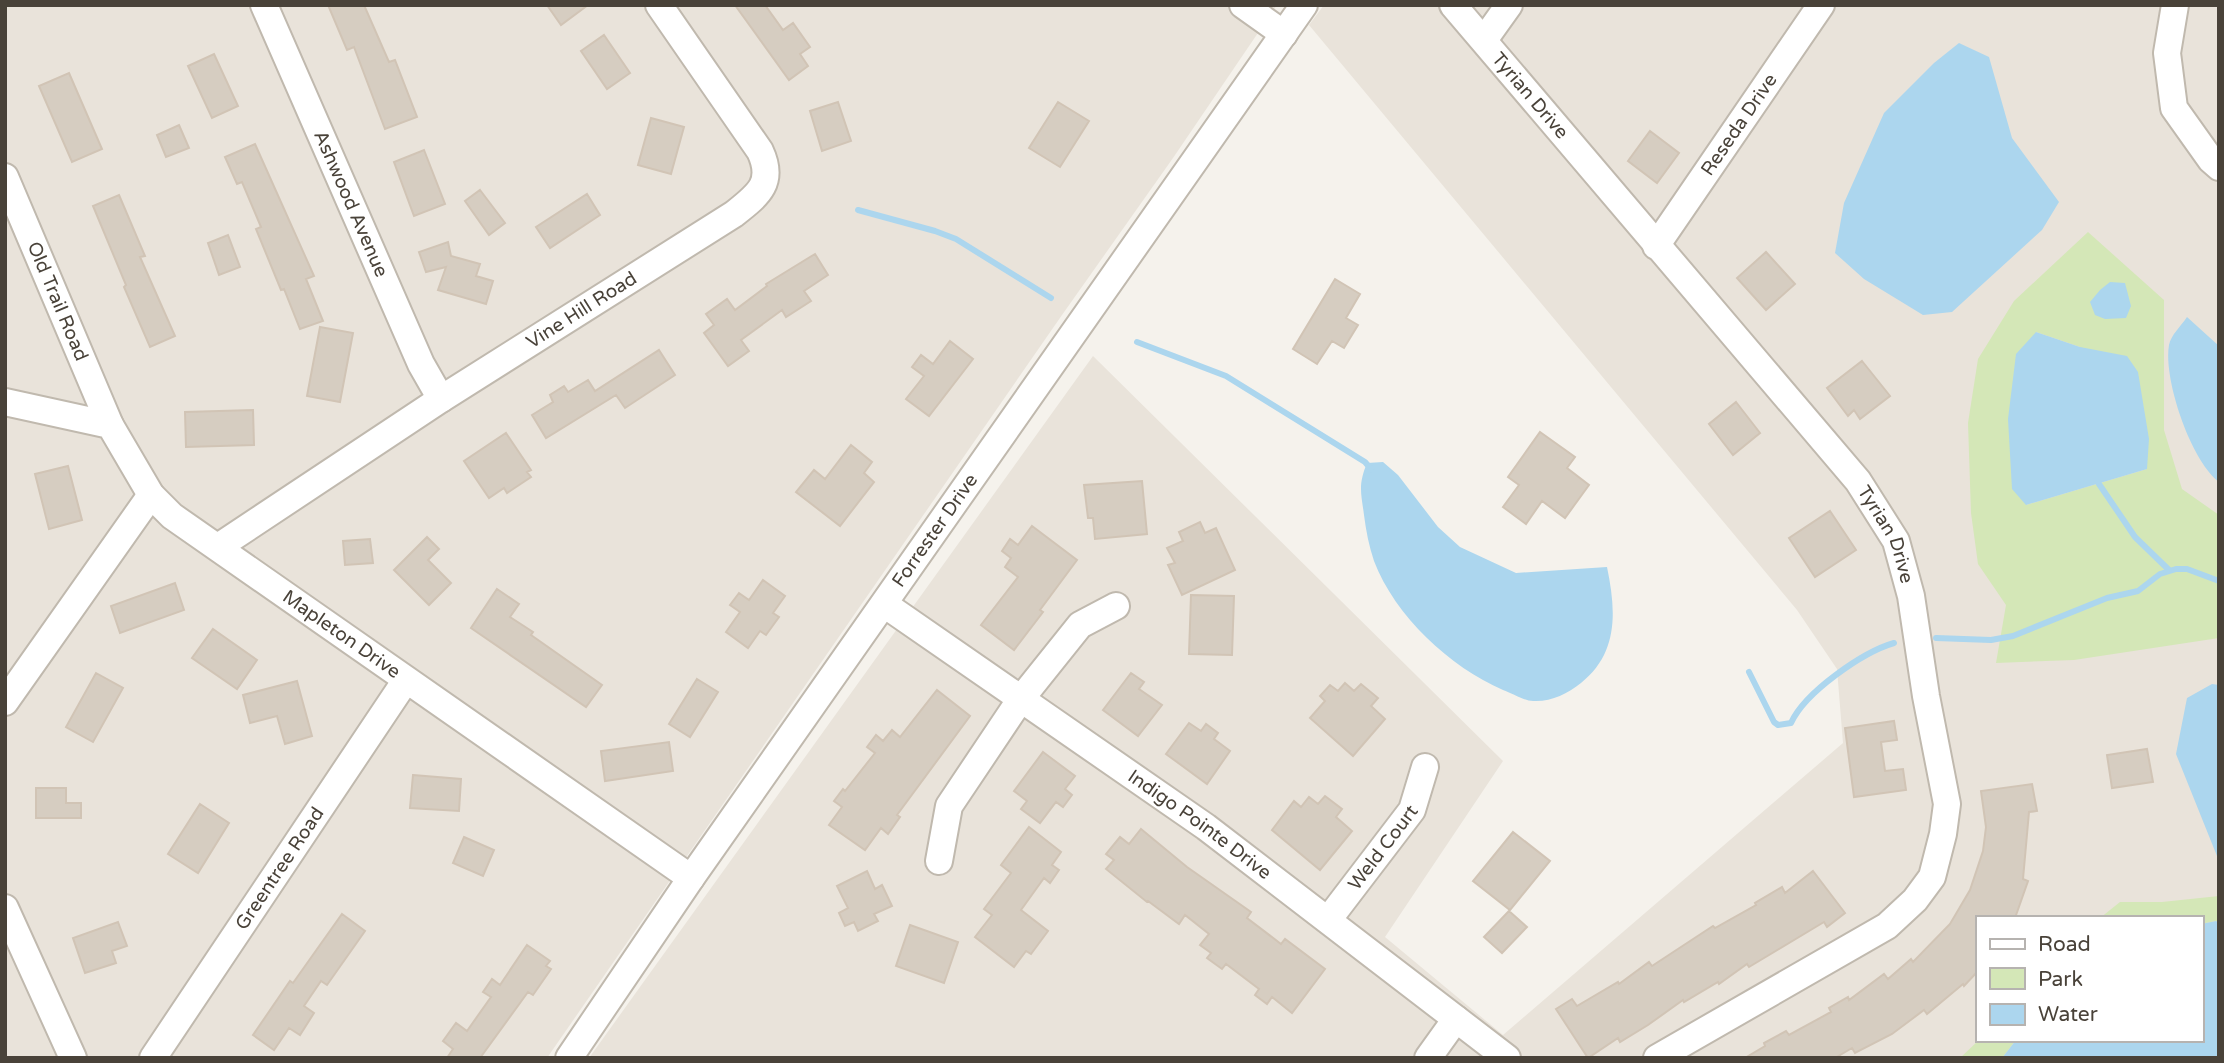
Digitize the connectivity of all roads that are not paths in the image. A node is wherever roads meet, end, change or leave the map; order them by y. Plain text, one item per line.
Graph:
1 (264, 5) edge
2 (659, 5) edge
3 (1243, 5) edge
4 (1304, 5) edge
5 (1453, 5) edge
6 (1509, 5) edge
7 (1821, 5) edge
8 (2175, 5) edge
9 (1284, 33) junction
10 (1484, 40) junction
11 (2219, 167) edge
12 (5, 177) edge
13 (1656, 246) junction
14 (441, 399) junction
15 (5, 402) edge
16 (110, 425) junction
17 (151, 495) junction
18 (218, 547) junction
19 (884, 604) junction
20 (1116, 606) dead end
21 (406, 680) junction
22 (1020, 700) junction
23 (5, 702) edge
24 (1425, 766) dead end
25 (939, 862) dead end
26 (691, 878) junction
27 (5, 908) edge
28 (1328, 920) junction
29 (1457, 1019) junction
30 (73, 1058) edge
31 (152, 1058) edge
32 (569, 1058) edge
33 (1428, 1058) edge
34 (1507, 1058) edge
35 (1657, 1058) edge

1 - 14 street, Ashwood Avenue
2 - 14 street, Vine Hill Road
3 - 9 street
4 - 9 street, Forrester Drive
5 - 10 street, Tyrian Drive
6 - 10 street
7 - 13 street, Reseda Drive
8 - 11 street
9 - 19 street, Forrester Drive
10 - 13 street, Tyrian Drive
12 - 16 street, Old Trail Road
13 - 35 street, Tyrian Drive
14 - 18 street, Vine Hill Road
15 - 16 street
16 - 17 street, Mapleton Drive
17 - 18 street, Mapleton Drive
17 - 23 street
18 - 21 street, Mapleton Drive
19 - 22 street, Indigo Pointe Drive
19 - 26 street, Forrester Drive
20 - 22 street
21 - 26 street, Mapleton Drive
21 - 31 street, Greentree Road
22 - 25 street
22 - 28 street, Indigo Pointe Drive
24 - 28 street, Weld Court
26 - 32 street, Forrester Drive
27 - 30 street
28 - 29 street, Indigo Pointe Drive
29 - 33 street
29 - 34 street, Indigo Pointe Drive

